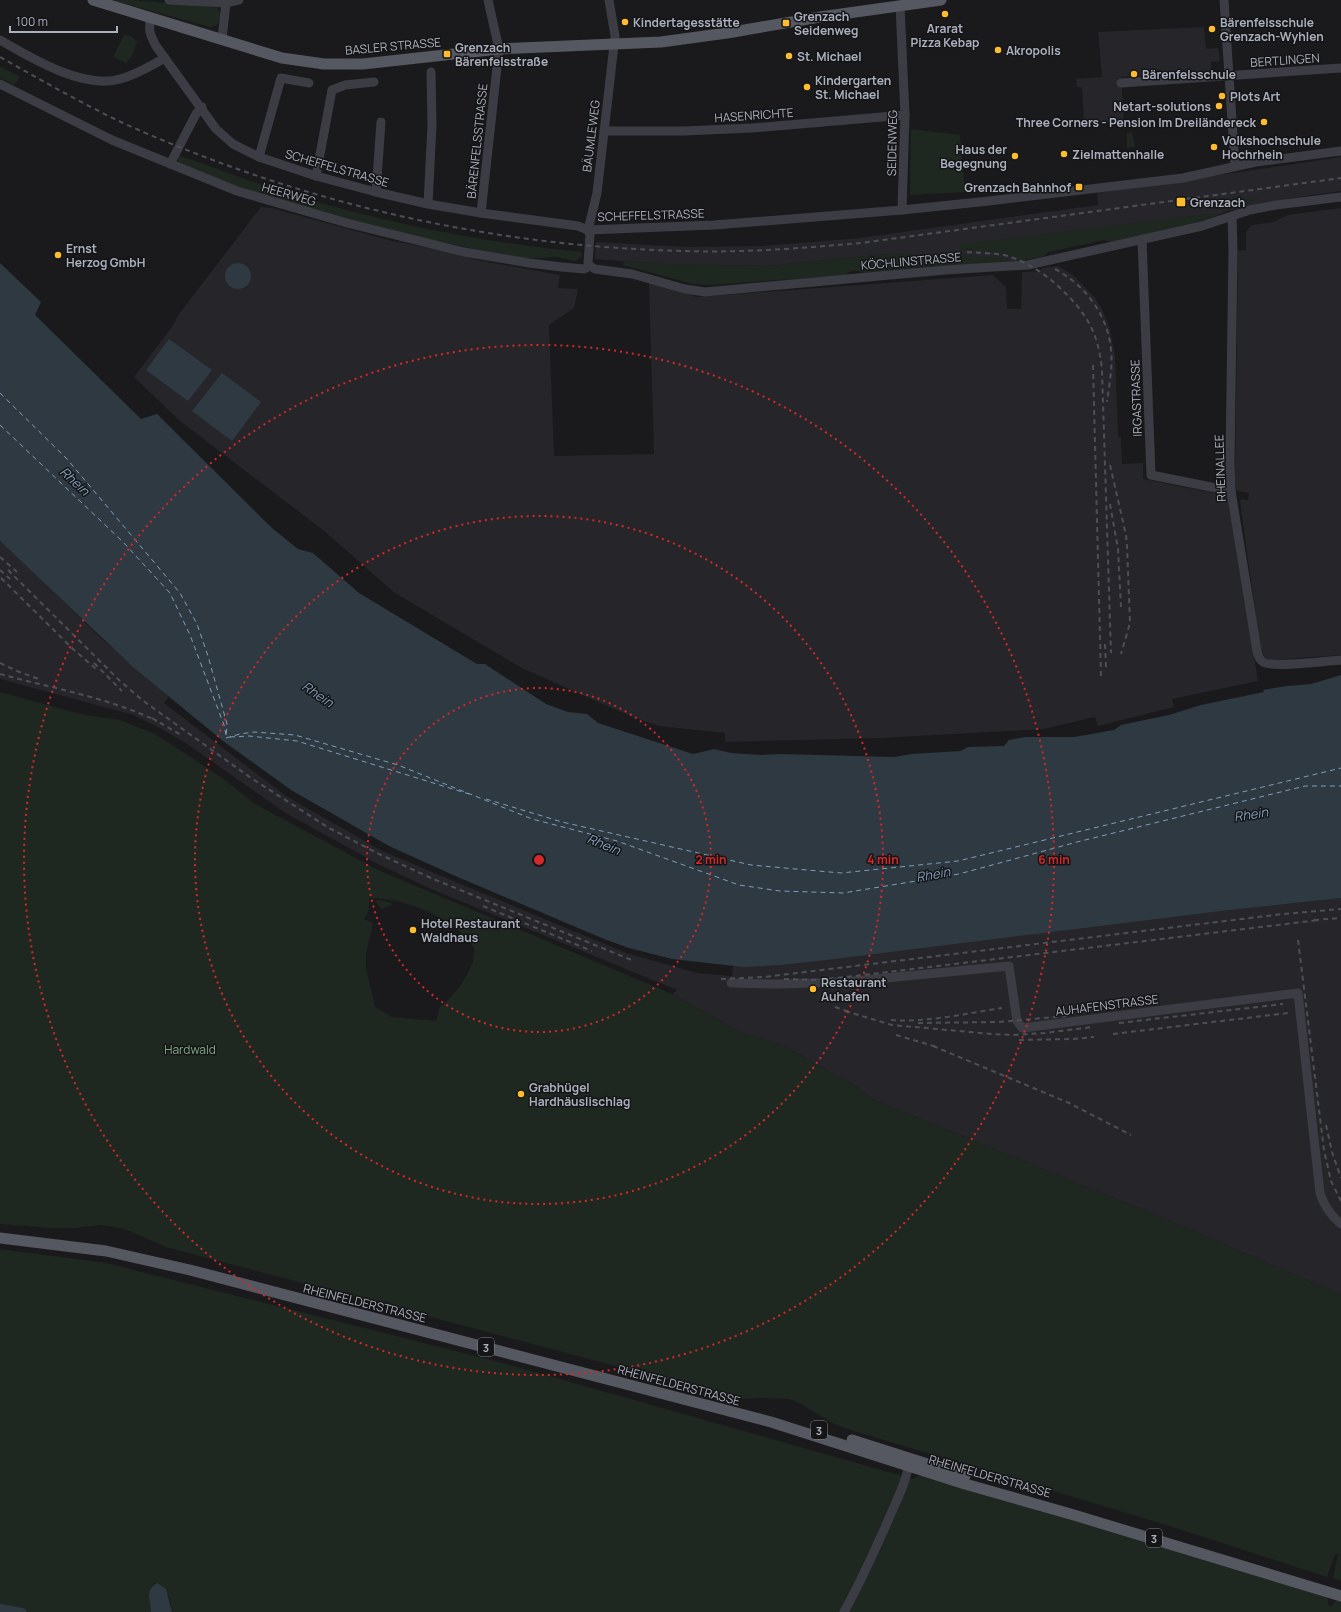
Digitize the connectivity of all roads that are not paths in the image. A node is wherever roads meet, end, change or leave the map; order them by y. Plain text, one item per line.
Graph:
1 (93, 0) edge
2 (169, 0) edge
3 (239, 0) edge
4 (488, 0) edge
5 (609, 0) edge
6 (941, 0) edge
7 (1224, 0) edge
8 (226, 3) junction
9 (900, 6) junction
10 (151, 17) junction
11 (222, 39) junction
12 (0, 40) edge
13 (614, 45) junction
14 (499, 49) junction
15 (165, 58) junction
16 (1341, 68) edge
17 (431, 72) dead end
18 (1230, 76) junction
19 (374, 82) dead end
20 (309, 83) dead end
21 (1121, 83) dead end
22 (0, 84) edge
23 (202, 107) junction
24 (905, 115) junction
25 (381, 122) dead end
26 (604, 131) junction
27 (1341, 151) edge
28 (260, 157) junction
29 (170, 164) junction
30 (1235, 166) junction
31 (316, 176) junction
32 (376, 192) junction
33 (1341, 197) edge
34 (428, 204) junction
35 (902, 210) junction
36 (481, 213) junction
37 (1232, 216) junction
38 (588, 230) junction
39 (1142, 239) junction
40 (589, 264) junction
41 (1231, 491) junction
42 (1341, 660) edge
43 (731, 983) dead end
44 (1341, 1224) edge
45 (0, 1233) edge
46 (0, 1238) edge
47 (909, 1462) junction
48 (1341, 1589) edge
49 (1341, 1596) edge
50 (844, 1612) edge

1 - 10 main road, BASLER STRASSE
2 - 8 street
3 - 8 street
4 - 14 street, BÄRENFELSSTRASSE
5 - 13 street, BÄUMLEWEG
6 - 9 main road, BASLER STRASSE
7 - 18 street
8 - 11 street
9 - 13 main road, BASLER STRASSE
9 - 24 street, SEIDENWEG
10 - 11 main road, BASLER STRASSE
10 - 15 street, SCHEFFELSTRASSE
11 - 14 main road, BASLER STRASSE
12 - 15 street
13 - 14 main road, BASLER STRASSE
13 - 26 street, BÄUMLEWEG
14 - 36 street, BÄRENFELSSTRASSE
15 - 23 street, SCHEFFELSTRASSE
16 - 18 street, BERTLINGEN
17 - 34 street
18 - 21 street, BERTLINGEN
18 - 30 street
19 - 31 street
20 - 28 street
22 - 29 street, HEERWEG
23 - 28 street, SCHEFFELSTRASSE
23 - 29 street
24 - 26 street, HASENRICHTE
24 - 35 street, SEIDENWEG
25 - 32 street
26 - 38 street, BÄUMLEWEG
27 - 30 street, SCHEFFELSTRASSE
28 - 31 street, SCHEFFELSTRASSE
29 - 40 street, HEERWEG
30 - 35 street, SCHEFFELSTRASSE
31 - 32 street, SCHEFFELSTRASSE
32 - 34 street, SCHEFFELSTRASSE
33 - 37 street, KÖCHLINSTRASSE
34 - 36 street, SCHEFFELSTRASSE
35 - 38 street, SCHEFFELSTRASSE
36 - 38 street, SCHEFFELSTRASSE
37 - 39 street, KÖCHLINSTRASSE
37 - 41 street, RHEINALLEE
38 - 40 street
39 - 40 street, KÖCHLINSTRASSE
39 - 41 street, IRGASTRASSE
41 - 42 street, RHEINALLEE
43 - 44 street, AUHAFENSTRASSE
45 - 47 main road, RHEINFELDERSTRASSE / 3
46 - 47 main road, RHEINFELDERSTRASSE / 3
47 - 48 main road, RHEINFELDERSTRASSE / 3
47 - 49 main road, RHEINFELDERSTRASSE / 3
47 - 50 street

